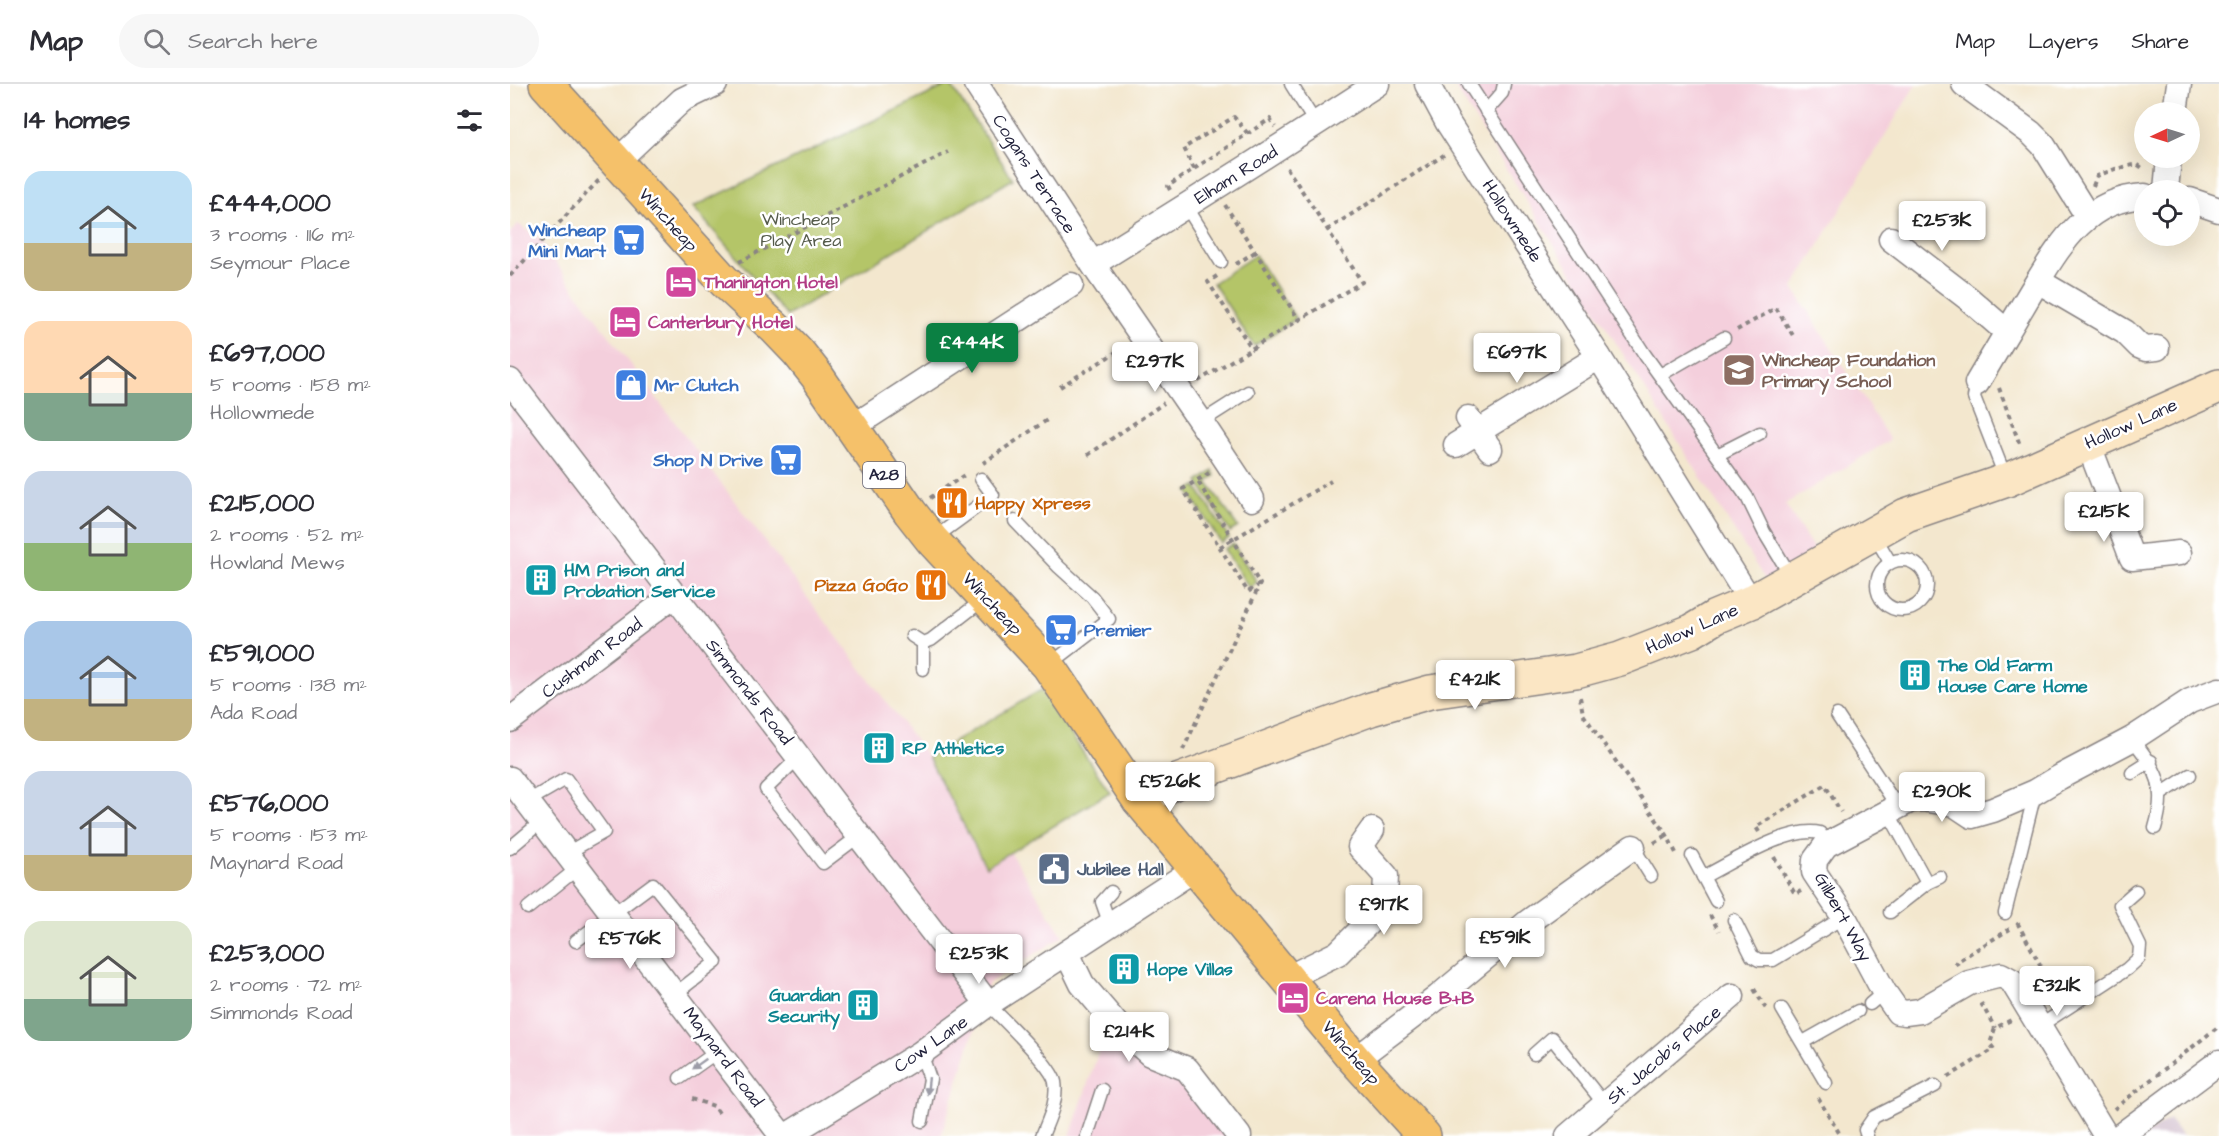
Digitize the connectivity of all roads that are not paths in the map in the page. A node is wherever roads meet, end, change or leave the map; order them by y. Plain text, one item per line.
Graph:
1 (546, 84) edge
2 (715, 84) edge
3 (976, 84) edge
4 (1291, 84) edge
5 (1377, 84) edge
6 (1427, 84) edge
7 (1469, 84) edge
8 (1504, 84) edge
9 (1964, 84) edge
10 (2179, 84) edge
11 (2176, 102) edge
12 (1486, 111) junction
13 (1316, 124) junction
14 (616, 162) junction
15 (2134, 197) edge
16 (2200, 203) edge
17 (1186, 206) junction
18 (2219, 210) edge
19 (2088, 217) junction
20 (1891, 239) dead end
21 (1221, 262) dead end
22 (1093, 264) junction
23 (2038, 281) junction
24 (1071, 285) dead end
25 (2007, 332) junction
26 (1724, 338) road end
27 (2157, 348) dead end
28 (1599, 357) junction
29 (1983, 373) joint
30 (1660, 375) junction
31 (510, 381) edge
32 (2219, 386) edge
33 (1248, 392) dead end
34 (1202, 422) junction
35 (851, 428) junction
36 (1760, 433) dead end
37 (2088, 442) junction
38 (1456, 446) dead end
39 (1718, 454) junction
40 (981, 479) dead end
41 (2007, 480) junction
42 (1252, 499) dead end
43 (1015, 521) dead end
44 (1873, 534) junction
45 (932, 540) junction
46 (2179, 553) dead end
47 (1890, 562) junction
48 (1793, 579) junction
49 (674, 595) junction
50 (986, 598) junction
51 (1751, 602) junction
52 (912, 636) dead end
53 (923, 643) junction
54 (1048, 665) junction
55 (923, 669) dead end
56 (2219, 690) edge
57 (1837, 715) dead end
58 (510, 720) edge
59 (2132, 739) junction
60 (799, 757) junction
61 (2151, 762) junction
62 (2132, 773) dead end
63 (2190, 775) dead end
64 (510, 779) edge
65 (2035, 792) junction
66 (2161, 794) junction
67 (1139, 800) junction
68 (528, 801) junction
69 (1893, 809) junction
70 (543, 821) junction
71 (2155, 828) dead end
72 (1372, 830) dead end
73 (859, 836) junction
74 (1826, 845) junction
75 (510, 848) edge
76 (1633, 848) joint
77 (1692, 856) dead end
78 (573, 861) junction
79 (1195, 869) junction
80 (1651, 876) dead end
81 (1703, 877) junction
82 (1940, 877) dead end
83 (1927, 883) junction
84 (2136, 891) dead end
85 (1111, 892) dead end
86 (1711, 904) road end
87 (528, 908) dead end
88 (1890, 912) dead end
89 (612, 913) junction
90 (2005, 913) dead end
91 (1844, 917) junction
92 (1734, 920) dead end
93 (1110, 925) junction
94 (576, 941) dead end
95 (1067, 953) junction
96 (1287, 978) junction
97 (1742, 991) road end
98 (675, 994) junction
99 (988, 1004) junction
100 (1782, 1009) dead end
101 (1858, 1011) dead end
102 (2034, 1018) junction
103 (1803, 1042) junction
104 (718, 1051) junction
105 (921, 1053) junction
106 (1534, 1054) dead end
107 (1355, 1060) junction
108 (2219, 1062) edge
109 (680, 1077) dead end
110 (1826, 1083) dead end
111 (1935, 1086) road end
112 (1102, 1090) dead end
113 (1605, 1105) junction
114 (922, 1121) dead end
115 (2102, 1129) edge
116 (784, 1136) edge
117 (1042, 1136) edge
118 (1087, 1136) edge
119 (1239, 1136) edge
120 (1424, 1136) edge
121 (1568, 1136) edge
122 (1866, 1136) edge
123 (2120, 1136) edge

1 - 14 highway, Wincheap / A28
2 - 14 street
3 - 22 street, Cogans Terrace
4 - 13 lane
5 - 13 street, Elham Road
6 - 28 street, Hollowmede
7 - 12 lane
8 - 12 lane
9 - 19 street
10 - 11 street
12 - 30 lane
13 - 17 street, Elham Road
14 - 35 highway, Wincheap / A28
15 - 19 street
16 - 18 street
17 - 21 lane
17 - 22 street, Elham Road
19 - 23 street
20 - 25 street
22 - 34 street, Cogans Terrace
23 - 25 street
23 - 27 street
24 - 35 street
25 - 29 street
26 - 30 lane
28 - 38 street
28 - 51 street, Hollowmede
29 - 41 lane
30 - 39 lane
31 - 49 street, Simmonds Road
32 - 37 street, Hollow Lane
33 - 34 lane
34 - 42 street, Cogans Terrace
35 - 45 highway, Wincheap / A28
36 - 39 lane
37 - 41 street, Hollow Lane
37 - 46 street
39 - 48 lane
40 - 45 lane
41 - 44 street, Hollow Lane
43 - 54 lane
44 - 47 lane
44 - 48 street, Hollow Lane
45 - 50 highway, Wincheap / A28
47 - 47 lane
48 - 51 street, Hollow Lane
49 - 58 street, Cushman Road
49 - 60 street, Simmonds Road
50 - 53 lane
50 - 54 highway, Wincheap / A28
51 - 67 street, Hollow Lane
52 - 53 lane
53 - 55 lane
54 - 67 highway, Wincheap / A28
56 - 59 street, Gilbert Way
57 - 69 lane
59 - 61 lane
59 - 65 street, Gilbert Way
60 - 73 street, Simmonds Road
60 - 73 lane
61 - 62 lane
61 - 66 lane
63 - 66 lane
64 - 68 street, Maynard Road
65 - 69 street, Gilbert Way
65 - 90 lane
66 - 71 lane
67 - 79 highway, Wincheap / A28
68 - 70 street, Maynard Road
68 - 78 lane
69 - 74 street, Gilbert Way
69 - 83 lane
70 - 75 lane
70 - 78 street, Maynard Road
72 - 96 street
73 - 99 street, Simmonds Road
74 - 81 lane
74 - 91 street, Gilbert Way
76 - 80 lane
76 - 107 street
77 - 81 lane
78 - 87 lane
78 - 89 street, Maynard Road
79 - 93 street, Cow Lane
79 - 96 highway, Wincheap / A28
81 - 86 lane
82 - 83 lane
83 - 88 lane
84 - 102 lane
85 - 93 lane
89 - 94 lane
89 - 98 street, Maynard Road
89 - 98 lane
91 - 92 lane
91 - 102 street, Gilbert Way
93 - 95 street, Cow Lane
95 - 99 street, Cow Lane
95 - 119 street
96 - 107 highway, Wincheap / A28
97 - 113 street, St. Jacob's Place
98 - 104 street, Maynard Road
99 - 105 street, Cow Lane
99 - 117 lane
100 - 103 lane
101 - 103 lane
102 - 115 street, Gilbert Way
103 - 110 lane
104 -> 109 lane
104 - 116 street, Maynard Road
105 -> 114 lane
105 - 116 street, Cow Lane
106 - 113 lane
107 - 120 highway, Wincheap / A28
108 - 123 street
111 - 122 lane
112 - 118 lane
113 - 121 street, St. Jacob's Place

